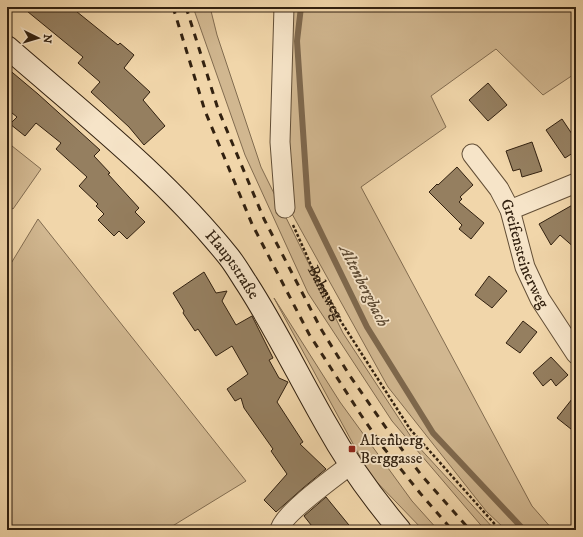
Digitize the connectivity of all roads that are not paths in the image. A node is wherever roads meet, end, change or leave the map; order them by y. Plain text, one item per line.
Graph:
1 (284, 7) edge
2 (7, 47) edge
3 (472, 154) dead end
4 (576, 183) edge
5 (285, 208) road end
6 (510, 210) junction
7 (576, 354) edge
8 (350, 465) junction
9 (280, 530) edge
10 (400, 530) edge

1 - 5 street
2 - 8 main road, Hauptstraße
3 - 6 street, Greifensteinerweg
4 - 6 street
6 - 7 street, Greifensteinerweg
8 - 9 street
8 - 10 main road, Hauptstraße

